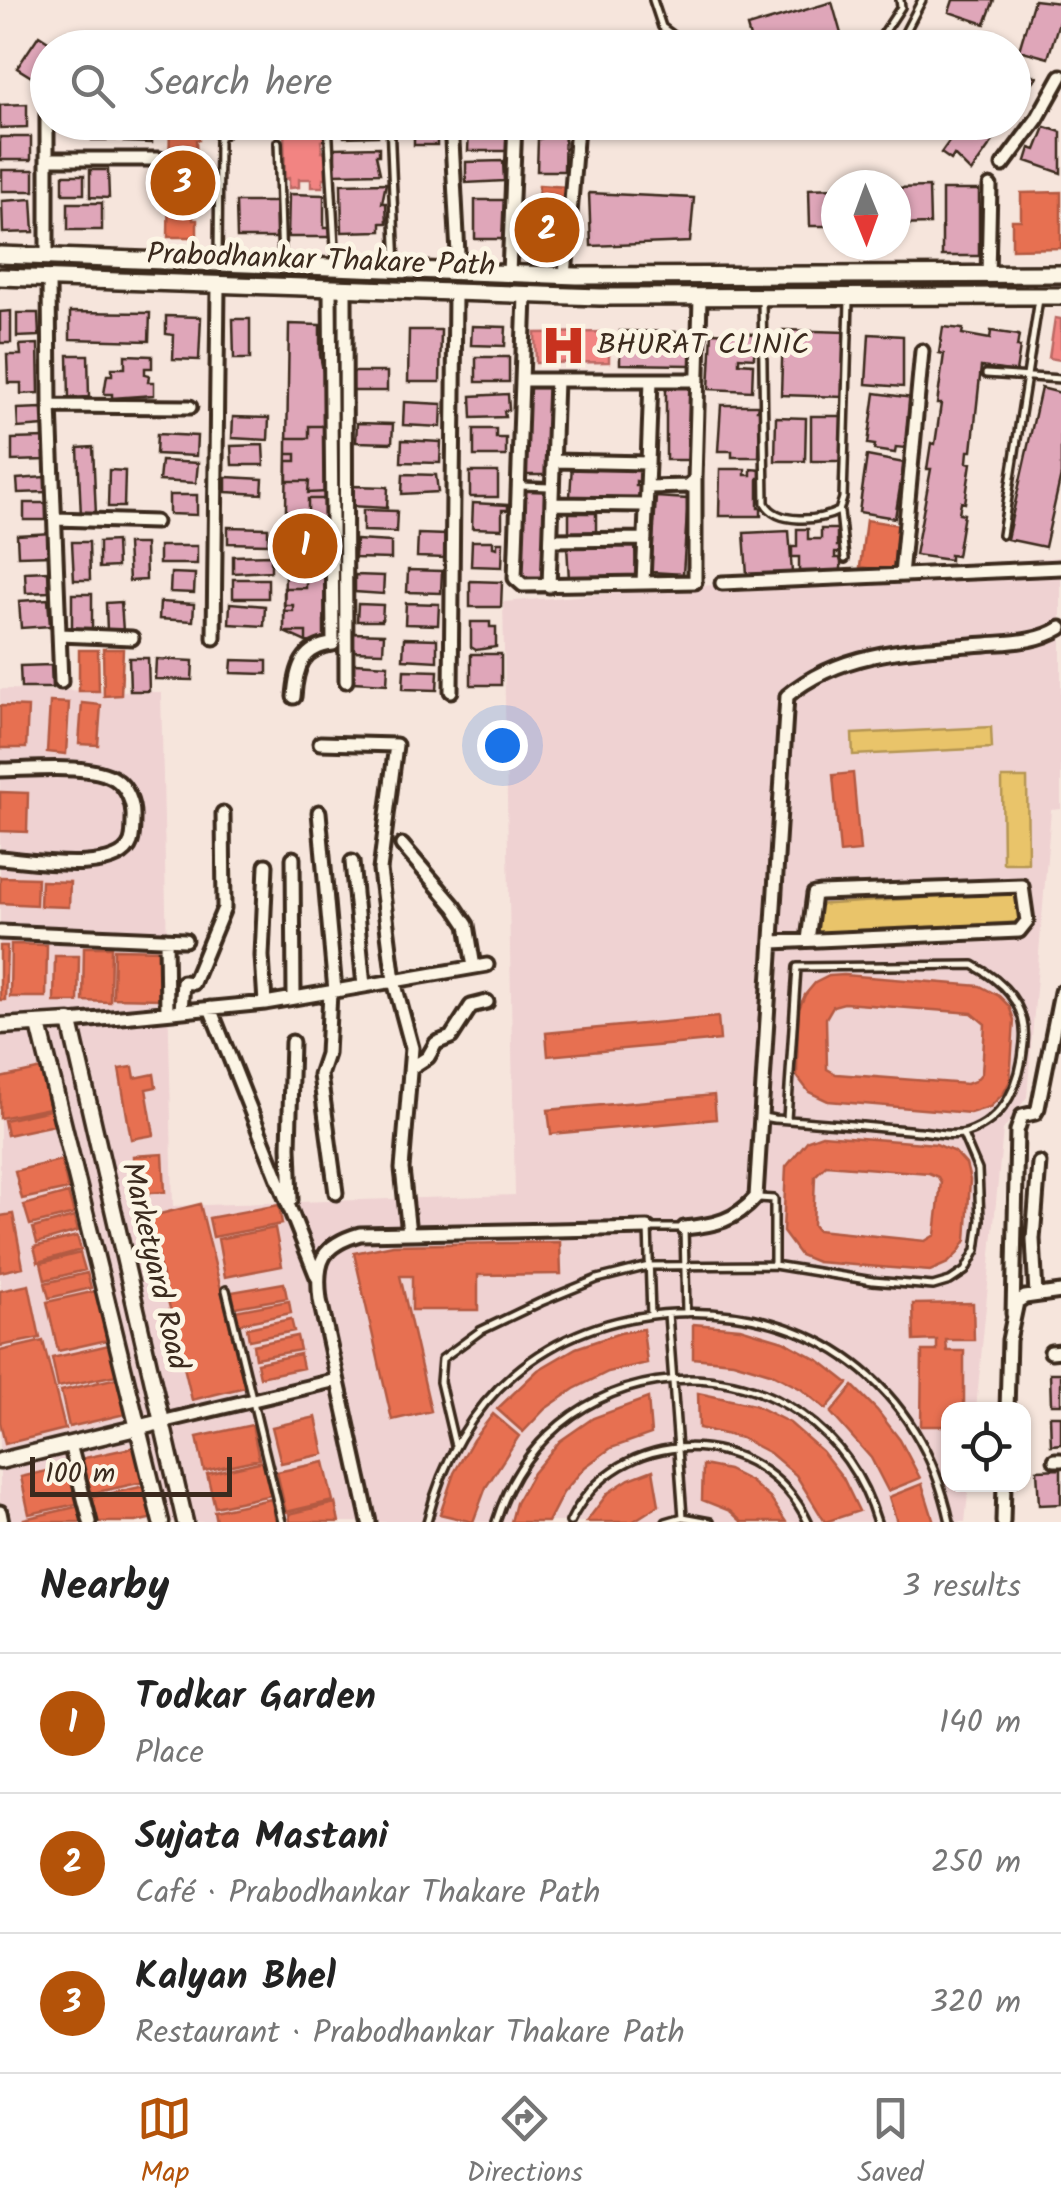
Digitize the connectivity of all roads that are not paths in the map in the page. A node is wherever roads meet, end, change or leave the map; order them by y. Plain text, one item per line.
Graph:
1 (653, 0) edge
2 (900, 0) edge
3 (922, 0) edge
4 (666, 30) edge
5 (885, 30) edge
6 (906, 30) edge
7 (1061, 76) edge
8 (1031, 128) edge
9 (47, 140) edge
10 (220, 140) edge
11 (329, 140) edge
12 (391, 140) edge
13 (452, 140) edge
14 (514, 140) edge
15 (576, 140) edge
16 (1022, 140) edge
17 (278, 142) dead end
18 (47, 159) junction
19 (160, 159) dead end
20 (1003, 165) dead end
21 (990, 186) dead end
22 (0, 255) edge
23 (48, 258) junction
24 (218, 265) junction
25 (282, 267) junction
26 (336, 269) junction
27 (396, 270) junction
28 (460, 272) junction
29 (509, 274) junction
30 (1061, 274) edge
31 (988, 275) junction
32 (565, 276) junction
33 (600, 276) junction
34 (0, 277) edge
35 (49, 279) junction
36 (218, 286) junction
37 (337, 290) junction
38 (455, 294) junction
39 (525, 296) junction
40 (1040, 296) junction
41 (1061, 296) edge
42 (600, 297) junction
43 (700, 298) junction
44 (762, 298) junction
45 (849, 298) junction
46 (922, 351) dead end
47 (986, 374) dead end
48 (1028, 377) junction
49 (1061, 379) edge
50 (522, 380) junction
51 (556, 380) junction
52 (651, 380) junction
53 (698, 380) junction
54 (50, 406) junction
55 (190, 407) dead end
56 (554, 461) junction
57 (648, 464) junction
58 (695, 480) junction
59 (518, 486) junction
60 (553, 487) junction
61 (648, 487) junction
62 (552, 504) junction
63 (646, 505) junction
64 (840, 509) junction
65 (54, 519) junction
66 (155, 522) dead end
67 (1002, 535) dead end
68 (645, 539) junction
69 (551, 540) junction
70 (845, 559) dead end
71 (1061, 568) edge
72 (901, 575) junction
73 (643, 583) junction
74 (722, 583) dead end
75 (550, 586) junction
76 (1061, 628) edge
77 (60, 636) junction
78 (132, 638) dead end
79 (214, 638) dead end
80 (346, 681) dead end
81 (61, 682) dead end
82 (451, 691) dead end
83 (294, 697) dead end
84 (320, 743) dead end
85 (0, 770) edge
86 (222, 812) dead end
87 (319, 812) dead end
88 (402, 846) dead end
89 (0, 858) edge
90 (293, 858) dead end
91 (352, 862) dead end
92 (266, 866) dead end
93 (0, 932) edge
94 (166, 939) junction
95 (185, 940) dead end
96 (808, 940) junction
97 (773, 942) junction
98 (394, 980) junction
99 (364, 986) junction
100 (332, 991) junction
101 (1061, 992) edge
102 (294, 998) junction
103 (487, 1002) dead end
104 (264, 1003) junction
105 (210, 1008) junction
106 (181, 1011) junction
107 (166, 1012) junction
108 (70, 1022) junction
109 (39, 1025) junction
110 (0, 1026) edge
111 (292, 1042) dead end
112 (1055, 1044) edge
113 (411, 1068) junction
114 (763, 1117) junction
115 (786, 1120) junction
116 (963, 1134) junction
117 (1040, 1163) dead end
118 (336, 1193) dead end
119 (756, 1198) junction
120 (289, 1203) junction
121 (648, 1228) junction
122 (684, 1228) junction
123 (408, 1233) junction
124 (649, 1266) junction
125 (685, 1266) junction
126 (774, 1266) junction
127 (317, 1278) junction
128 (226, 1290) dead end
129 (1061, 1292) edge
130 (1036, 1295) junction
131 (686, 1313) junction
132 (668, 1314) junction
133 (1012, 1314) junction
134 (651, 1315) junction
135 (672, 1379) junction
136 (337, 1380) junction
137 (254, 1400) junction
138 (1007, 1402) edge
139 (162, 1422) junction
140 (139, 1428) junction
141 (70, 1444) junction
142 (455, 1446) junction
143 (678, 1446) junction
144 (0, 1461) edge
145 (1004, 1492) edge
146 (0, 1512) edge
147 (684, 1518) junction
148 (2, 1522) edge
149 (90, 1522) edge
150 (161, 1522) edge
151 (186, 1522) edge
152 (282, 1522) edge
153 (369, 1522) edge
154 (427, 1522) edge
155 (496, 1522) edge
156 (570, 1522) edge
157 (666, 1522) edge
158 (710, 1522) edge
159 (808, 1522) edge
160 (878, 1522) edge
161 (950, 1522) edge
162 (1003, 1522) edge

1 - 4 lane
2 - 5 lane
3 - 6 lane
7 - 8 street
9 - 18 street
10 - 24 lane
11 - 26 lane
12 - 27 lane
13 - 28 street
14 - 29 street
15 - 32 street
16 - 20 street
17 - 25 lane
18 - 19 street
18 - 23 street
21 - 31 street
22 - 23 main road, Prabodhankar Thakare Path
23 - 24 main road, Prabodhankar Thakare Path
24 - 25 main road, Prabodhankar Thakare Path
25 - 26 main road, Prabodhankar Thakare Path
26 - 27 main road, Prabodhankar Thakare Path
27 - 28 main road, Prabodhankar Thakare Path
28 - 29 main road, Prabodhankar Thakare Path
29 - 32 main road, Prabodhankar Thakare Path
30 - 31 main road, Prabodhankar Thakare Path
31 - 33 main road, Prabodhankar Thakare Path
32 - 33 main road, Prabodhankar Thakare Path
33 - 42 street
34 - 35 main road, Prabodhankar Thakare Path
35 - 36 main road, Prabodhankar Thakare Path
35 - 54 street
36 - 37 main road, Prabodhankar Thakare Path
36 - 79 street
37 - 38 main road, Prabodhankar Thakare Path
37 - 80 street
37 - 83 street
38 - 39 main road, Prabodhankar Thakare Path
38 - 82 street
39 - 42 main road, Prabodhankar Thakare Path
39 - 50 street
40 - 41 main road, Prabodhankar Thakare Path
40 - 45 main road, Prabodhankar Thakare Path
40 - 48 lane
42 - 43 main road, Prabodhankar Thakare Path
43 - 44 main road, Prabodhankar Thakare Path
43 - 53 street
44 - 45 main road, Prabodhankar Thakare Path
44 - 64 lane
45 - 64 lane
46 - 72 street
47 - 48 lane
48 - 49 lane
48 - 67 lane
50 - 51 street
50 - 59 street
51 - 52 street
51 - 56 street
52 - 53 street
52 - 57 street
53 - 58 street
54 - 55 street
54 - 65 street
56 - 57 street
56 - 60 street
57 - 61 street
58 - 61 street
58 - 73 street
59 - 60 lane
59 - 75 street
60 - 62 street
61 - 63 street
62 - 63 street
62 - 69 street
63 - 68 street
64 - 70 lane
65 - 66 street
65 - 77 street
68 - 69 street
68 - 73 street
69 - 75 street
71 - 72 street
72 - 74 street
73 - 75 street
76 - 97 street
77 - 78 street
77 - 81 street
84 - 98 street
85 - 89 street
86 - 106 street
87 - 100 street
88 - 98 street
90 - 102 street
91 - 99 street
92 - 104 street
93 - 94 street
94 - 95 street
94 - 107 street
96 - 96 street
96 - 97 street
97 - 114 street
98 - 99 street
98 - 113 street
99 - 100 street
100 - 102 street
100 - 118 street
101 - 112 street
102 - 104 street
103 - 113 street
104 - 105 street
105 - 106 street
105 - 120 street
106 - 107 street
107 - 108 street
108 - 109 street
108 - 139 street, Marketyard Road
109 - 110 street
109 - 140 street, Marketyard Road
111 - 120 street
112 - 133 street
113 - 123 street
114 - 115 lane
114 - 119 street
115 - 116 lane
115 - 116 lane
116 - 126 lane
117 - 130 street
119 - 122 street
119 - 126 lane
120 - 127 street
121 - 122 lane
121 - 123 street
121 - 124 lane
122 - 125 lane
123 - 127 street
124 - 125 lane
124 - 134 lane
124 - 142 lane
125 - 126 lane
125 - 131 lane
127 - 136 street
128 - 137 lane
129 - 130 street
130 - 133 street
131 - 132 lane
131 - 161 lane
132 - 134 lane
132 - 135 lane
133 - 138 street
134 - 142 lane
135 - 143 lane
135 - 155 lane
135 - 160 lane
136 - 137 street
136 - 153 street
137 - 139 street
137 - 152 lane
139 - 140 street
139 - 151 street, Marketyard Road
140 - 141 street
140 - 150 street, Marketyard Road
141 - 144 street
141 - 149 street
142 - 154 lane
143 - 147 lane
143 - 156 lane
143 - 159 lane
145 - 162 street
146 - 148 street
147 - 157 lane
147 - 158 lane

